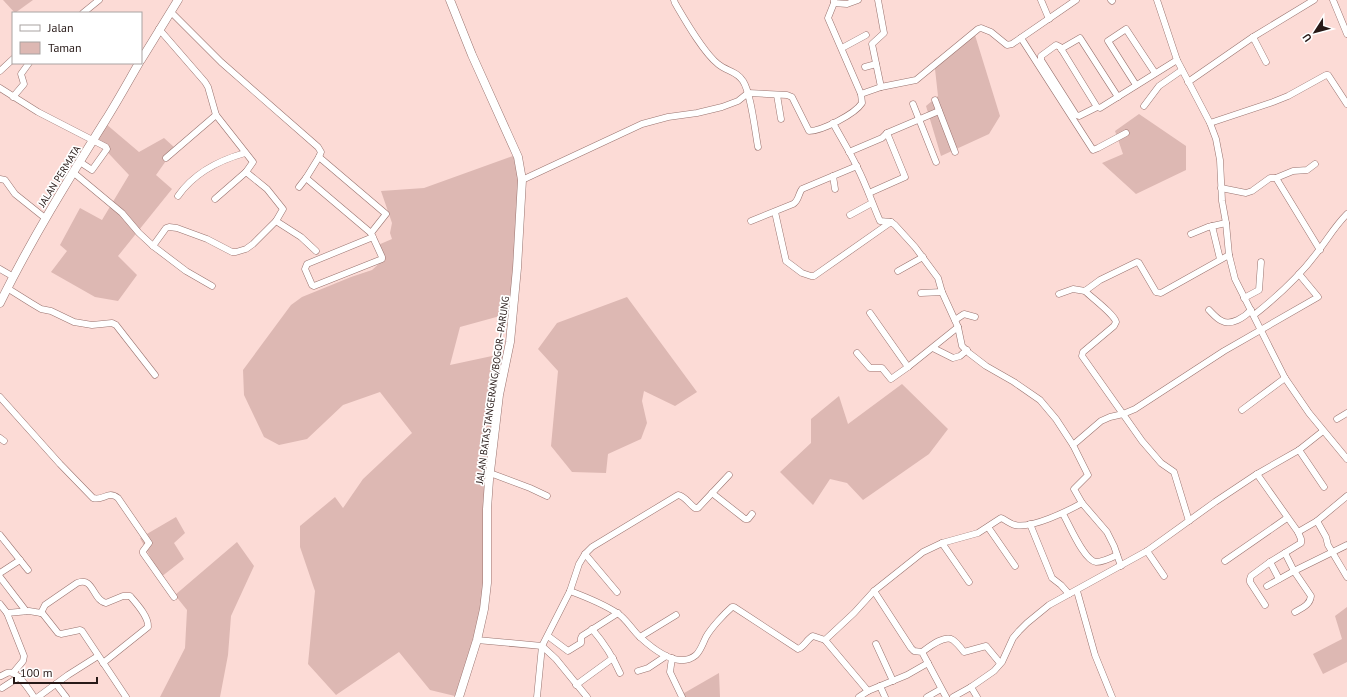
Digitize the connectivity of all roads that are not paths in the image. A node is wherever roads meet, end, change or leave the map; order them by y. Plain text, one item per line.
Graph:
1 (99, 0) edge
2 (178, 0) edge
3 (450, 0) edge
4 (674, 0) edge
5 (858, 0) edge
6 (878, 0) edge
7 (1040, 0) edge
8 (1076, 0) edge
9 (1157, 0) edge
10 (1314, 0) edge
11 (1333, 0) edge
12 (834, 1) edge
13 (85, 12) edge
14 (170, 12) junction
15 (1049, 19) junction
16 (159, 30) junction
17 (1347, 34) edge
18 (866, 35) dead end
19 (1021, 38) junction
20 (1253, 38) junction
21 (842, 48) junction
22 (1061, 49) junction
23 (142, 58) edge
24 (12, 60) edge
25 (1176, 60) junction
26 (1266, 62) dead end
27 (28, 64) edge
28 (138, 64) edge
29 (876, 64) junction
30 (865, 67) dead end
31 (1182, 70) junction
32 (0, 71) edge
33 (1155, 73) junction
34 (1188, 82) junction
35 (1136, 85) junction
36 (881, 87) junction
37 (0, 88) edge
38 (748, 93) junction
39 (862, 94) junction
40 (1344, 94) edge
41 (777, 95) junction
42 (13, 97) junction
43 (1118, 97) junction
44 (935, 100) dead end
45 (913, 104) dead end
46 (1347, 104) edge
47 (1144, 106) dead end
48 (1097, 107) junction
49 (939, 111) junction
50 (216, 115) junction
51 (781, 119) dead end
52 (919, 120) junction
53 (833, 123) junction
54 (1210, 123) junction
55 (1126, 132) dead end
56 (887, 133) junction
57 (93, 140) junction
58 (758, 147) dead end
59 (849, 152) junction
60 (955, 152) dead end
61 (246, 153) junction
62 (319, 157) junction
63 (166, 158) dead end
64 (80, 162) junction
65 (936, 162) dead end
66 (1315, 164) dead end
67 (857, 166) junction
68 (246, 172) junction
69 (74, 173) junction
70 (833, 176) junction
71 (306, 178) junction
72 (1276, 178) junction
73 (0, 179) edge
74 (522, 180) junction
75 (299, 187) dead end
76 (1221, 188) junction
77 (835, 190) dead end
78 (869, 193) junction
79 (178, 196) dead end
80 (215, 199) dead end
81 (872, 203) junction
82 (775, 212) junction
83 (1347, 214) edge
84 (850, 215) dead end
85 (45, 218) junction
86 (276, 221) junction
87 (751, 221) dead end
88 (891, 222) junction
89 (1226, 223) junction
90 (1212, 226) junction
91 (1191, 234) dead end
92 (372, 235) junction
93 (153, 246) junction
94 (1320, 250) junction
95 (316, 251) dead end
96 (1229, 255) junction
97 (923, 257) junction
98 (1220, 259) junction
99 (1261, 262) dead end
100 (0, 269) edge
101 (898, 271) dead end
102 (1299, 274) junction
103 (12, 276) junction
104 (212, 286) dead end
105 (7, 288) junction
106 (1085, 291) junction
107 (942, 292) junction
108 (921, 293) dead end
109 (1059, 294) dead end
110 (1244, 298) junction
111 (0, 302) edge
112 (1209, 310) dead end
113 (1253, 312) junction
114 (870, 313) dead end
115 (975, 317) dead end
116 (955, 320) junction
117 (958, 327) junction
118 (1262, 329) junction
119 (932, 348) junction
120 (967, 350) junction
121 (857, 353) dead end
122 (908, 367) junction
123 (155, 375) dead end
124 (1285, 378) junction
125 (1, 400) edge
126 (1242, 410) dead end
127 (1347, 413) edge
128 (1122, 414) junction
129 (1337, 418) dead end
130 (1323, 431) junction
131 (1073, 445) junction
132 (1299, 450) junction
133 (1347, 459) edge
134 (490, 473) junction
135 (1257, 474) junction
136 (729, 475) dead end
137 (1324, 487) dead end
138 (712, 493) junction
139 (547, 496) dead end
140 (1347, 496) edge
141 (1082, 503) junction
142 (752, 514) dead end
143 (1063, 514) junction
144 (1287, 518) junction
145 (1189, 521) junction
146 (1317, 521) junction
147 (1030, 524) junction
148 (988, 527) junction
149 (1298, 532) junction
150 (0, 535) edge
151 (942, 543) junction
152 (1347, 545) edge
153 (1147, 551) junction
154 (1332, 552) junction
155 (1285, 553) junction
156 (585, 554) junction
157 (1117, 556) junction
158 (20, 560) junction
159 (1225, 561) dead end
160 (1270, 562) junction
161 (1015, 566) dead end
162 (1121, 566) junction
163 (28, 570) dead end
164 (1294, 571) junction
165 (0, 573) edge
166 (1164, 576) dead end
167 (0, 577) edge
168 (1347, 577) edge
169 (1279, 579) junction
170 (969, 582) dead end
171 (1267, 586) dead end
172 (570, 591) junction
173 (1077, 591) junction
174 (617, 592) dead end
175 (874, 592) junction
176 (1069, 594) junction
177 (174, 597) dead end
178 (0, 604) edge
179 (1265, 605) dead end
180 (26, 611) junction
181 (1295, 612) dead end
182 (7, 613) junction
183 (41, 613) junction
184 (618, 613) junction
185 (676, 615) dead end
186 (592, 629) junction
187 (548, 636) junction
188 (640, 637) junction
189 (476, 640) junction
190 (825, 640) junction
191 (876, 644) dead end
192 (542, 646) junction
193 (922, 652) junction
194 (98, 656) junction
195 (669, 657) junction
196 (613, 658) junction
197 (928, 662) junction
198 (103, 663) junction
199 (1000, 663) junction
200 (638, 671) dead end
201 (13, 673) junction
202 (620, 673) dead end
203 (1, 676) edge
204 (19, 677) junction
205 (893, 681) junction
206 (56, 684) junction
207 (576, 685) junction
208 (880, 686) junction
209 (971, 687) junction
210 (1, 689) edge
211 (941, 689) junction
212 (868, 692) junction
213 (961, 695) edge
214 (34, 697) edge
215 (38, 697) edge
216 (66, 697) edge
217 (126, 697) edge
218 (459, 697) edge
219 (538, 697) edge
220 (586, 697) edge
221 (682, 697) edge
222 (858, 697) edge
223 (885, 697) edge
224 (927, 697) edge
225 (946, 697) edge
226 (953, 697) edge
227 (977, 697) edge
228 (1112, 697) edge

1 - 13 street
2 - 14 main road
3 - 74 main road, JALAN BATAS TANGERANG/BOGOR–PARUNG
4 - 38 street
5 - 12 street
6 - 29 street
7 - 15 street
8 - 15 street
9 - 25 street
10 - 20 street
11 - 17 street
12 - 21 street
14 - 16 main road
14 - 62 street
15 - 19 street
16 - 23 main road
16 - 50 street
18 - 21 street
19 - 36 street
19 - 55 street
20 - 26 street
20 - 34 street
21 - 39 street
22 - 43 street
22 - 48 street
22 - 48 street
24 - 32 street
25 - 31 street
25 - 33 street
27 - 42 street
28 - 57 main road, JALAN PERMATA
29 - 30 street
29 - 36 street
31 - 34 street
31 - 47 street
33 - 35 street
33 - 35 street
34 - 54 street
35 - 43 street
36 - 39 street
37 - 42 street
38 - 41 street
38 - 58 street
38 - 74 street
39 - 53 street
40 - 46 street
40 - 54 street
41 - 51 street
41 - 53 street
42 - 57 street
43 - 48 street
44 - 49 street
45 - 52 street
49 - 52 street
49 - 60 street
50 - 61 street
50 - 63 street
52 - 56 street
52 - 65 street
53 - 59 street
54 - 76 street
56 - 59 street
56 - 78 street
57 - 64 main road, JALAN PERMATA
57 - 64 street
59 - 67 street
61 - 68 street
61 - 79 street
62 - 71 street
62 - 92 street
64 - 69 main road, JALAN PERMATA
66 - 72 street
67 - 70 street
67 - 78 street
68 - 80 street
68 - 86 street
69 - 85 main road, JALAN PERMATA
69 - 93 street
70 - 77 street
70 - 82 street
71 - 75 street
71 - 92 street
72 - 76 street
72 - 94 street
73 - 85 street
74 - 134 main road, JALAN BATAS TANGERANG/BOGOR–PARUNG
76 - 89 street
78 - 81 street
81 - 84 street
81 - 88 street
82 - 87 street
82 - 88 street
83 - 94 street
85 - 103 main road, JALAN PERMATA
86 - 93 street
86 - 95 street
88 - 97 street
89 - 90 street
89 - 96 street
90 - 91 street
90 - 98 street
92 - 92 street
93 - 104 street
94 - 102 street
96 - 98 street
96 - 110 street
97 - 101 street
97 - 107 street
98 - 106 street
99 - 110 street
100 - 103 street
102 - 113 street
102 - 118 street
103 - 105 main road, JALAN PERMATA
105 - 111 main road, JALAN PERMATA
105 - 123 street
106 - 109 street
106 - 128 street
107 - 108 street
107 - 116 street
110 - 113 street
112 - 113 street
113 - 118 street
114 - 122 street
115 - 116 street
116 - 117 street
117 - 119 street
117 - 120 street
118 - 124 street
118 - 128 street
119 - 120 street
119 - 122 street
120 - 131 street
121 - 122 street
124 - 126 street
124 - 130 street
125 - 177 street
127 - 129 street
128 - 131 street
128 - 145 street
130 - 132 street
130 - 133 street
131 - 141 street
132 - 135 street
132 - 137 street
134 - 139 street
134 - 189 main road, JALAN BATAS TANGERANG/BOGOR–PARUNG
135 - 144 street
135 - 145 street
136 - 138 street
138 - 142 street
138 - 156 street
140 - 146 street
141 - 143 street
141 - 157 street
143 - 147 street
143 - 157 street
144 - 149 street
144 - 159 street
145 - 153 street
146 - 149 street
146 - 154 street
147 - 148 street
147 - 176 street
148 - 151 street
148 - 161 street
149 - 155 street
150 - 158 street
151 - 170 street
151 - 175 street
152 - 154 street
153 - 162 street
153 - 166 street
154 - 164 street
154 - 168 street
155 - 160 street
155 - 164 street
156 - 172 street
156 - 174 street
157 - 162 street
158 - 163 street
158 - 165 street
160 - 169 street
160 - 179 street
162 - 173 street
164 - 169 street
164 - 181 street
167 - 180 street
169 - 171 street
172 - 184 street
172 - 187 street
173 - 176 street
173 - 228 street
175 - 190 street
175 - 193 street
176 - 199 street
178 - 182 street
180 - 182 street
180 - 183 street
182 - 201 street
183 - 194 street
183 - 198 street
184 - 186 street
184 - 188 street
185 - 188 street
186 - 187 street
186 - 196 street
187 - 192 street
188 - 195 street
189 - 192 street
189 - 218 main road, JALAN BATAS TANGERANG/BOGOR–PARUNG
190 - 195 street
190 - 212 street
191 - 205 street
192 - 207 street
192 - 219 street
193 - 197 street
193 - 199 street
194 - 198 street
194 - 206 street
195 - 200 street
195 - 221 street
196 - 202 street
196 - 207 street
197 - 205 street
197 - 211 street
198 - 217 street
199 - 209 street
201 - 203 street
201 - 204 street
203 - 210 street
204 - 210 street
204 - 214 street
205 - 208 street
206 - 215 street
206 - 216 street
207 - 220 street
208 - 212 street
208 - 223 street
209 - 213 street
209 - 227 street
211 - 224 street
211 - 225 street
212 - 222 street
213 - 226 street

